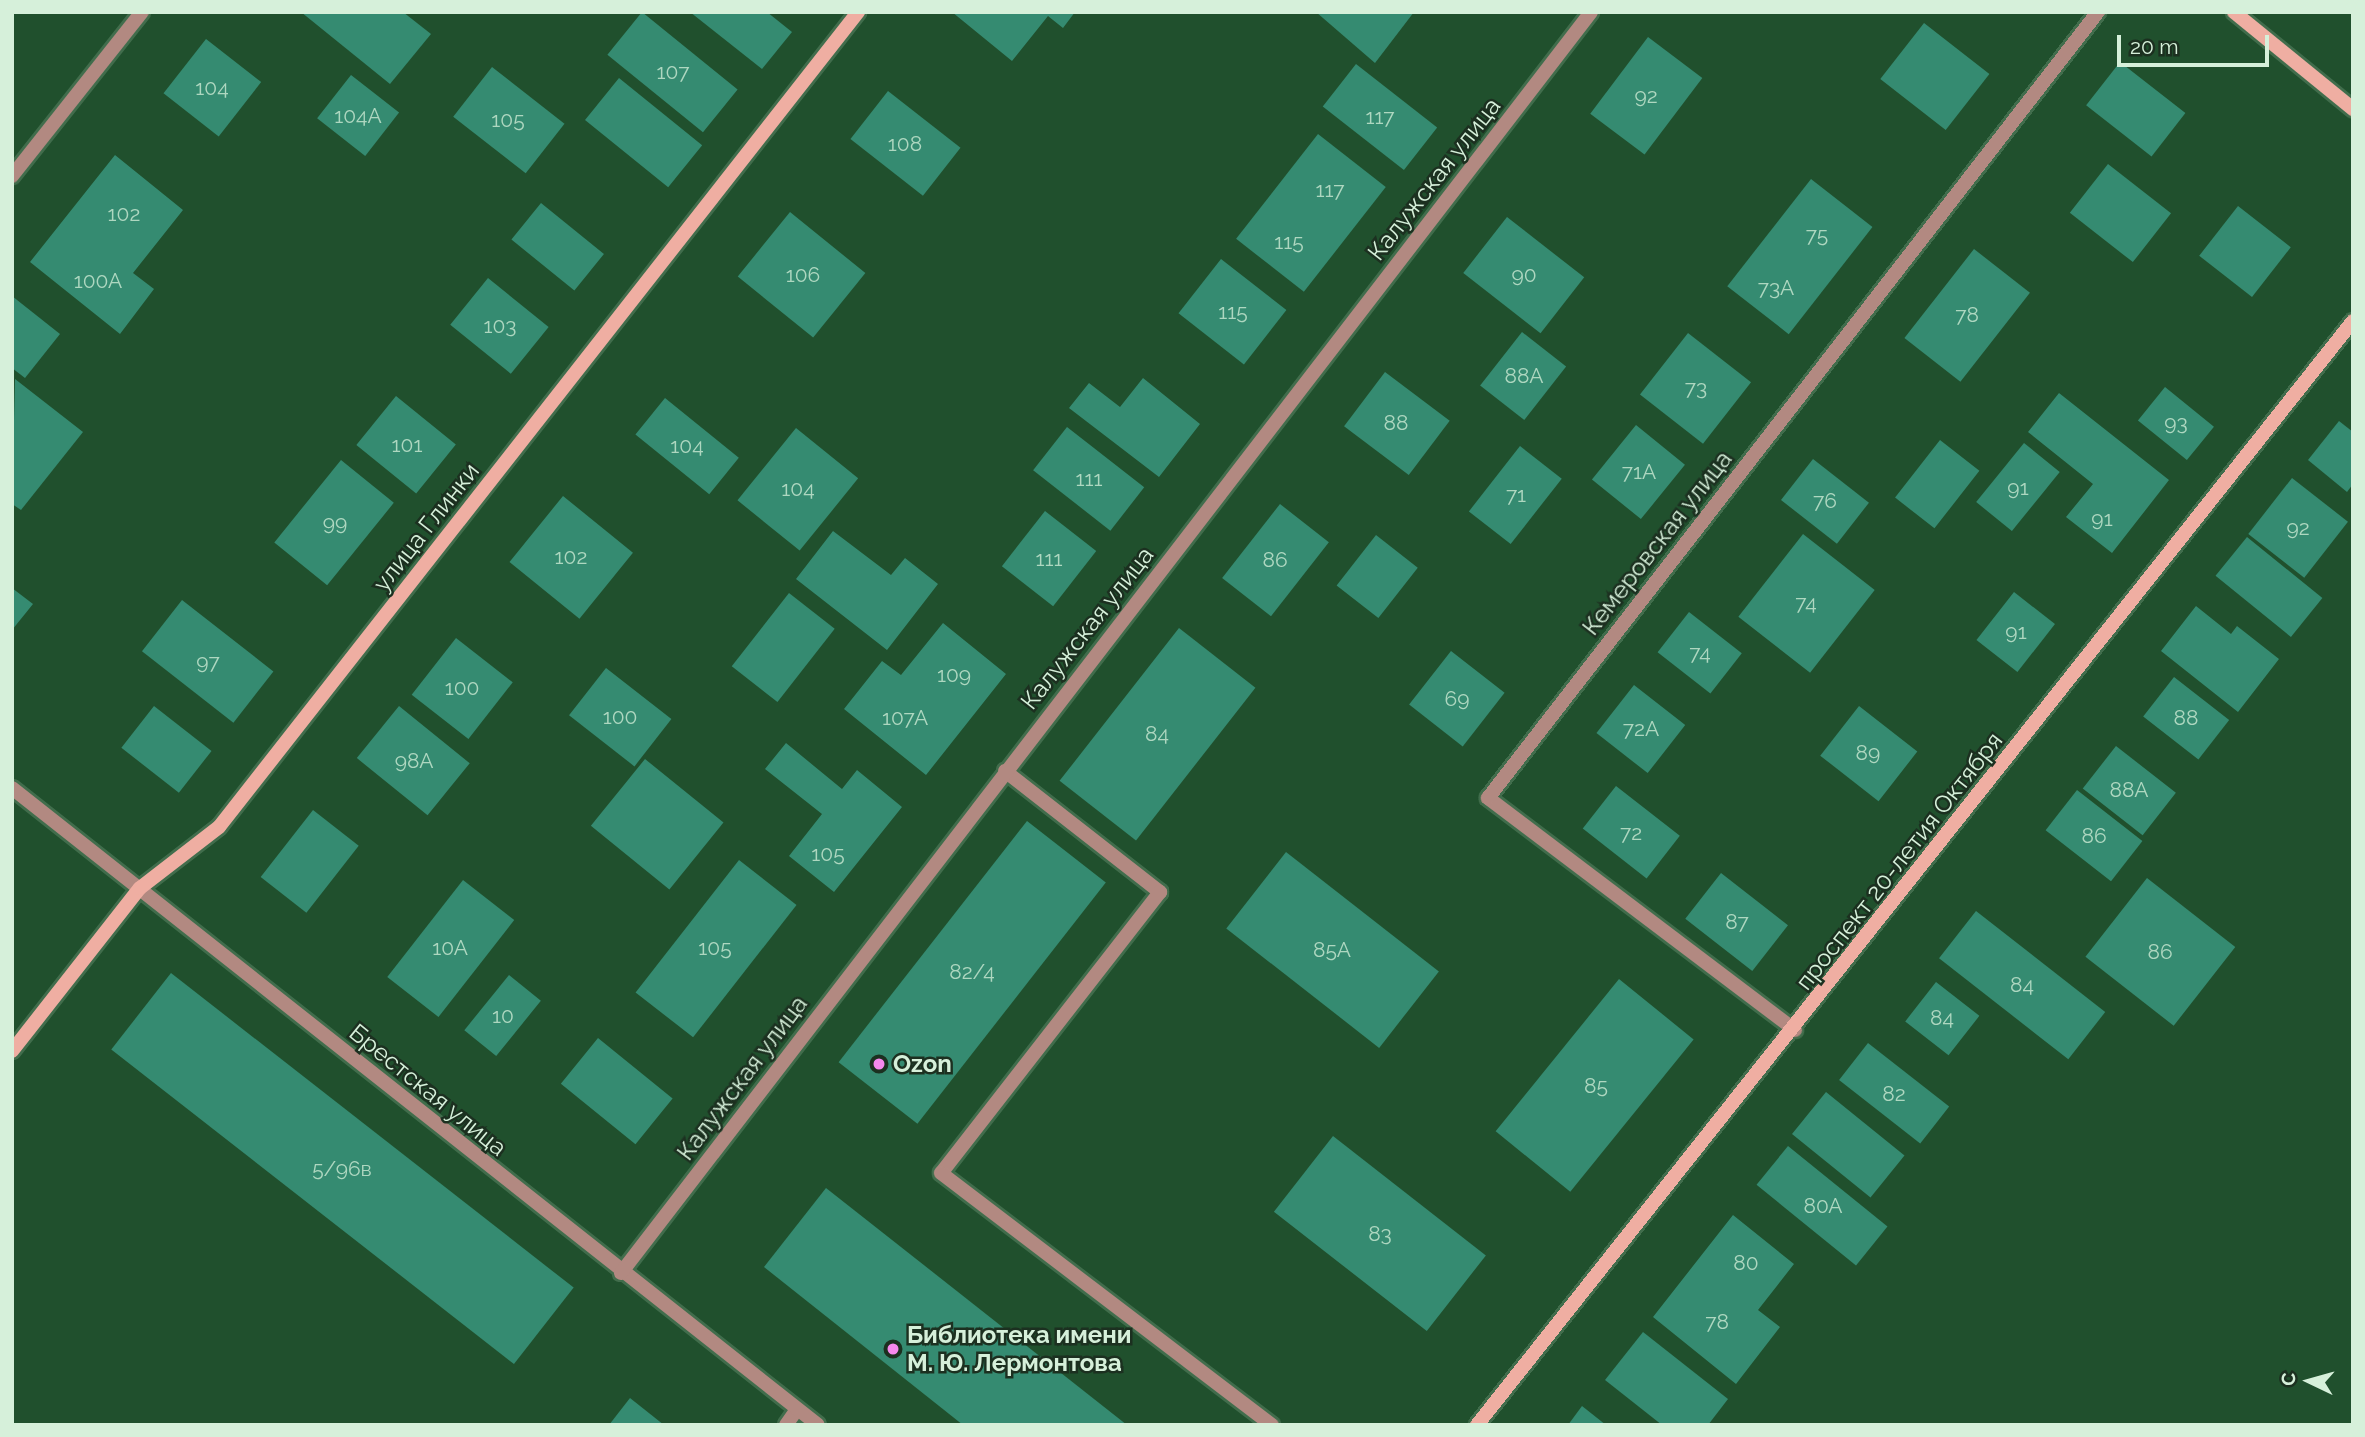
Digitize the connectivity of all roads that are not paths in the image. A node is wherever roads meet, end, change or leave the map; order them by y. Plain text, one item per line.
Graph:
1 (142, 12) edge
2 (858, 12) edge
3 (1591, 12) edge
4 (2098, 12) edge
5 (2234, 12) edge
6 (2353, 109) edge
7 (12, 176) edge
8 (2353, 321) edge
9 (1005, 771) junction
10 (12, 788) edge
11 (140, 888) junction
12 (1796, 1030) junction
13 (12, 1051) edge
14 (621, 1273) junction
15 (797, 1409) junction
16 (786, 1425) edge
17 (818, 1425) edge
18 (1272, 1425) edge
19 (1478, 1425) edge

1 - 7 street
2 - 11 street, улица Глинки
3 - 9 street, Калужская улица
4 - 12 street, Кемеровская улица
5 - 6 street
8 - 12 street, проспект 20-летия Октября
9 - 14 street, Калужская улица
9 - 18 street
10 - 11 street, Брестская улица
11 - 13 street, улица Глинки
11 - 14 street, Брестская улица
12 - 19 street, проспект 20-летия Октября
14 - 15 street, Брестская улица
15 - 16 street
15 - 17 street, Брестская улица

